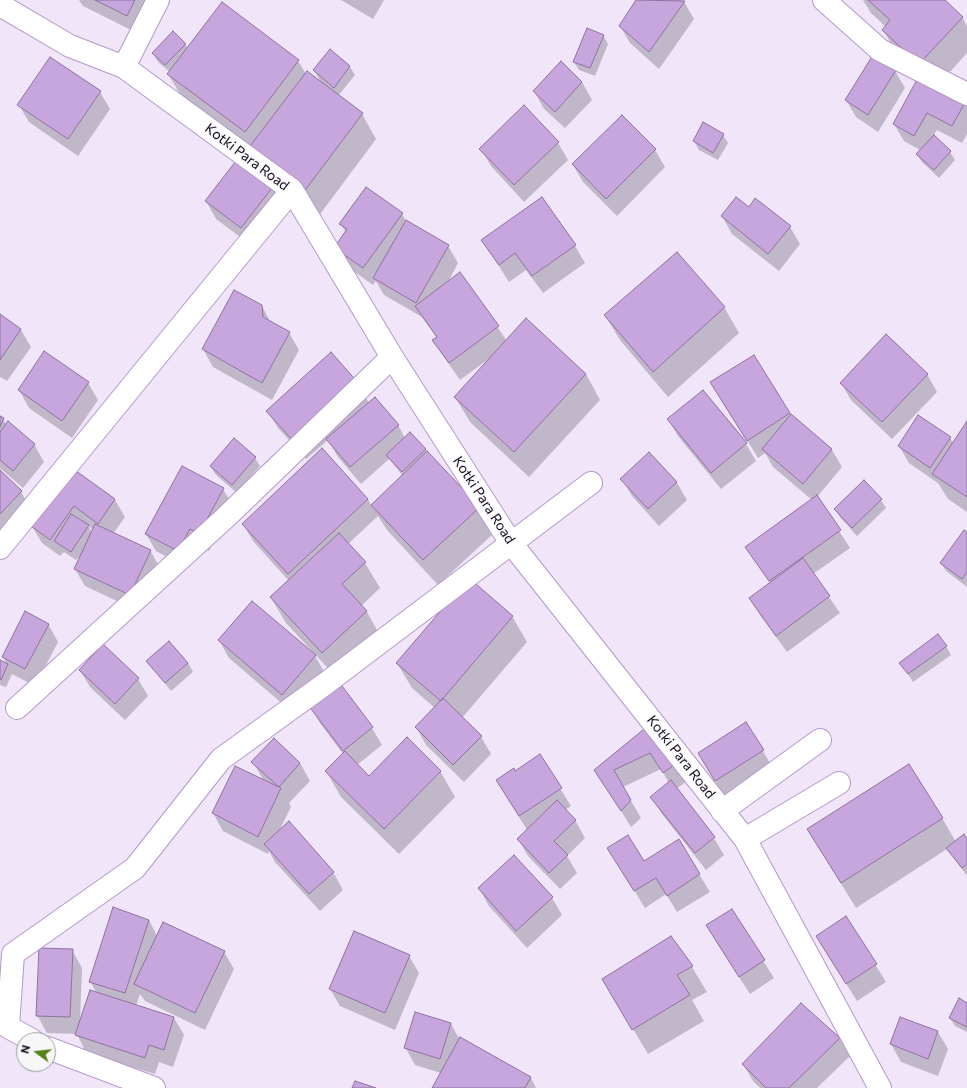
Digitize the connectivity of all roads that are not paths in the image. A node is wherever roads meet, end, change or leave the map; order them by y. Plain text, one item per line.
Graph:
1 (158, 0) edge
2 (824, 0) edge
3 (0, 5) edge
4 (124, 67) junction
5 (967, 94) edge
6 (292, 190) junction
7 (392, 357) junction
8 (591, 483) dead end
9 (511, 543) junction
10 (0, 548) edge
11 (16, 708) dead end
12 (820, 740) dead end
13 (839, 783) dead end
14 (722, 811) junction
15 (745, 839) junction
16 (17, 1032) edge
17 (56, 1051) edge
18 (154, 1088) edge
19 (880, 1088) edge

1 - 4 street
2 - 5 street
3 - 4 street, Kotki Para Road
4 - 6 street, Kotki Para Road
6 - 7 street, Kotki Para Road
6 - 10 street
7 - 9 street, Kotki Para Road
7 - 11 street
8 - 9 street
9 - 14 street, Kotki Para Road
9 - 16 street
12 - 14 street
13 - 15 street
14 - 15 street, Kotki Para Road
15 - 19 street, Kotki Para Road
17 - 18 street

